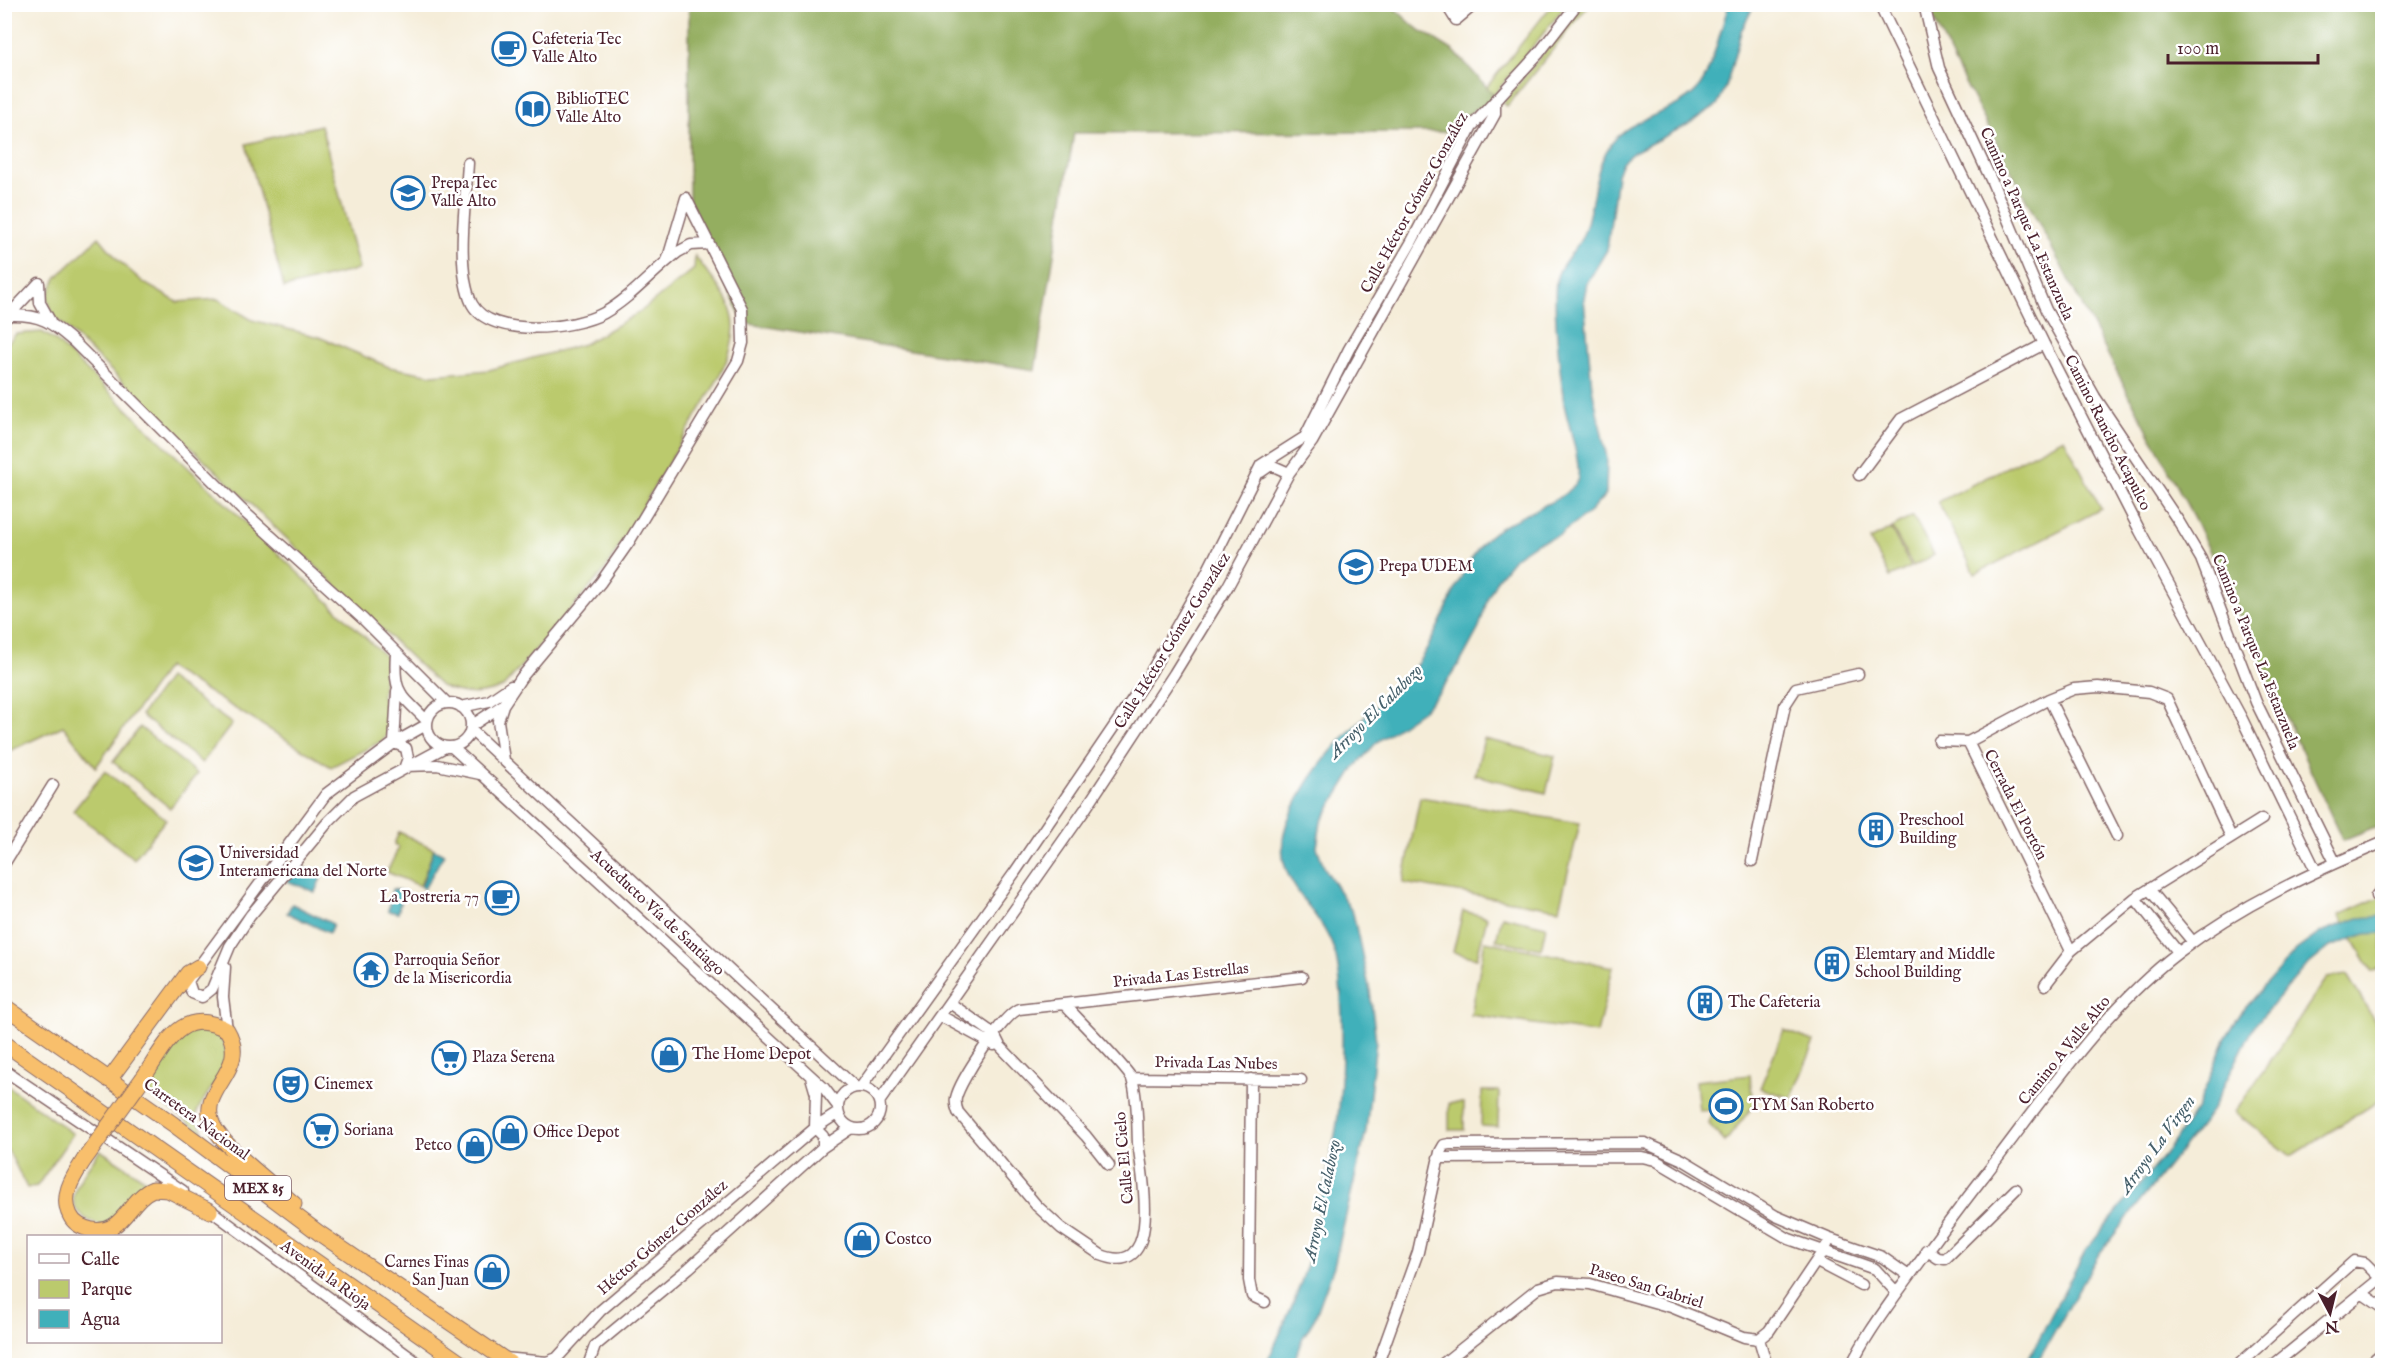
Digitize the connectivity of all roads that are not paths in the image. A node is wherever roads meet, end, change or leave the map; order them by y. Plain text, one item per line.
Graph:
1 (1446, 4) edge
2 (1475, 4) edge
3 (1577, 4) edge
4 (1879, 4) edge
5 (1924, 4) edge
6 (1495, 103) junction
7 (468, 163) dead end
8 (1442, 180) junction
9 (1454, 187) junction
10 (708, 244) junction
11 (668, 260) junction
12 (7, 317) edge
13 (50, 321) junction
14 (2044, 344) junction
15 (1308, 440) junction
16 (1289, 473) junction
17 (1859, 475) dead end
18 (1257, 476) junction
19 (396, 653) junction
20 (1858, 674) dead end
21 (520, 678) junction
22 (398, 691) junction
23 (2049, 699) junction
24 (447, 703) junction
25 (503, 705) junction
26 (461, 707) junction
27 (427, 723) junction
28 (471, 728) junction
29 (1939, 741) dead end
30 (1968, 742) junction
31 (394, 743) junction
32 (449, 747) junction
33 (504, 761) junction
34 (405, 766) junction
35 (488, 778) junction
36 (53, 785) dead end
37 (2262, 819) dead end
38 (2117, 836) dead end
39 (2231, 837) junction
40 (2382, 843) edge
41 (1752, 861) dead end
42 (2336, 862) junction
43 (4, 864) edge
44 (2316, 871) junction
45 (1015, 872) junction
46 (1032, 882) junction
47 (2149, 889) junction
48 (2135, 898) junction
49 (2193, 942) junction
50 (230, 946) junction
51 (2071, 951) junction
52 (2178, 952) junction
53 (198, 967) junction
54 (1302, 977) dead end
55 (2045, 985) dead end
56 (950, 1003) junction
57 (1064, 1004) junction
58 (4, 1006) edge
59 (941, 1016) junction
60 (975, 1022) junction
61 (227, 1030) junction
62 (968, 1032) junction
63 (991, 1039) junction
64 (4, 1043) edge
65 (4, 1070) edge
66 (809, 1074) junction
67 (1132, 1078) junction
68 (1251, 1079) junction
69 (109, 1080) junction
70 (1300, 1080) dead end
71 (858, 1087) junction
72 (879, 1102) junction
73 (838, 1109) junction
74 (814, 1128) junction
75 (851, 1128) junction
76 (1645, 1143) junction
77 (1549, 1144) junction
78 (823, 1147) junction
79 (1642, 1157) junction
80 (1438, 1158) junction
81 (1549, 1158) junction
82 (1109, 1165) dead end
83 (2016, 1189) dead end
84 (1743, 1196) junction
85 (1735, 1207) junction
86 (210, 1211) junction
87 (320, 1233) junction
88 (1830, 1239) junction
89 (1926, 1250) junction
90 (1824, 1251) junction
91 (1882, 1257) junction
92 (1817, 1262) junction
93 (1875, 1269) junction
94 (1909, 1276) junction
95 (2381, 1277) edge
96 (1861, 1285) dead end
97 (1897, 1293) junction
98 (2363, 1294) junction
99 (1264, 1302) dead end
100 (2382, 1307) edge
101 (1759, 1339) junction
102 (2382, 1353) edge
103 (509, 1362) edge
104 (422, 1365) edge
105 (465, 1365) edge
106 (588, 1365) edge
107 (1377, 1365) edge
108 (1440, 1365) edge
109 (1767, 1365) edge
110 (1851, 1365) edge
111 (2237, 1365) edge
112 (2272, 1365) edge
113 (2367, 1365) edge

1 - 2 street
3 - 6 street
4 - 14 street, Camino Rancho Acapulco
5 - 42 street, Camino a Parque La Estanzuela
6 - 8 street, Calle Héctor Gómez González
6 - 9 street, Calle Héctor Gómez González
7 - 11 street
8 - 9 street
8 - 15 street, Calle Héctor Gómez González
9 - 15 street, Calle Héctor Gómez González
10 - 11 street
10 - 11 street
10 - 21 street
12 - 13 street
12 - 13 street
13 - 19 street
14 - 17 street
14 - 44 street, Camino Rancho Acapulco
15 - 16 street, Calle Héctor Gómez González
15 - 18 street, Calle Héctor Gómez González
16 - 18 street
16 - 46 street, Calle Héctor Gómez González
18 - 45 street, Calle Héctor Gómez González
19 - 22 street
19 - 24 street
20 - 41 street
21 - 25 street
21 - 26 street
22 - 27 street
22 - 31 street
23 - 30 street, Cerrada El Portón
23 - 38 street
23 - 39 street, Cerrada El Portón
24 - 26 street
24 - 27 street
25 - 28 street
25 - 33 street
26 - 28 street
27 - 31 street
27 - 32 street
28 - 32 street
28 - 33 street, Acueducto Vía de Santiago
29 - 30 street
30 - 51 street, Cerrada El Portón
31 - 34 street
31 - 53 street
32 - 34 street
32 - 35 street, Acueducto Vía de Santiago
33 - 71 street, Acueducto Vía de Santiago
34 - 35 street
34 - 50 street
35 - 66 street, Acueducto Vía de Santiago
36 - 43 street
37 - 39 street
39 - 47 street
40 - 42 street, Camino A Valle Alto
42 - 44 street, Camino A Valle Alto
44 - 49 street, Camino A Valle Alto
45 - 46 street
45 - 71 street, Calle Héctor Gómez González
46 - 56 street, Calle Héctor Gómez González
47 - 48 street
47 - 49 street
48 - 51 street
48 - 52 street
49 - 52 street, Camino A Valle Alto
50 - 53 street
50 - 61 street
51 - 55 street
52 - 89 street, Camino A Valle Alto
53 - 69 highway
54 - 57 street, Privada Las Estrellas
56 - 59 street, Calle Héctor Gómez González
56 - 60 street
57 - 63 street, Calle El Cielo
57 - 67 street
58 - 69 highway, Carretera Nacional / MEX 85
59 - 62 street
59 - 72 street, Calle Héctor Gómez González
60 - 62 street
60 - 63 street
61 - 86 highway, bridge
61 - 87 highway
62 - 63 street
63 - 67 street, Calle El Cielo
63 - 82 street
64 - 105 highway, MEX 85
65 - 86 street, Avenida la Rioja
66 - 73 street, Acueducto Vía de Santiago
66 - 74 street
67 - 68 street, Privada Las Nubes
68 - 70 street, Privada Las Nubes
68 - 99 street
69 - 87 highway, Carretera Nacional / MEX 85
71 - 72 street
71 - 73 street
72 - 75 street
73 - 74 street, Héctor Gómez González
73 - 75 street
74 - 78 street
74 - 103 street, Héctor Gómez González
75 - 78 street
76 - 77 street
76 - 79 street
76 - 84 street
77 - 80 street
77 - 81 street
78 - 106 street
79 - 81 street
79 - 85 street
80 - 81 street
80 - 107 street
83 - 89 street
84 - 85 street
84 - 88 street
85 - 90 street
86 - 104 street, Avenida la Rioja
87 - 103 highway, Carretera Nacional / MEX 85
88 - 90 street
88 - 91 street
89 - 94 street, Camino A Valle Alto
90 - 92 street
90 - 93 street
91 - 93 street
91 - 94 street
92 - 96 street
92 - 101 street
93 - 97 street
94 - 97 street, Camino A Valle Alto
95 - 98 street
95 - 111 street
97 - 110 street, Camino A Valle Alto
98 - 100 street
98 - 112 street
101 - 108 street, Paseo San Gabriel
101 - 109 street
102 - 113 street

